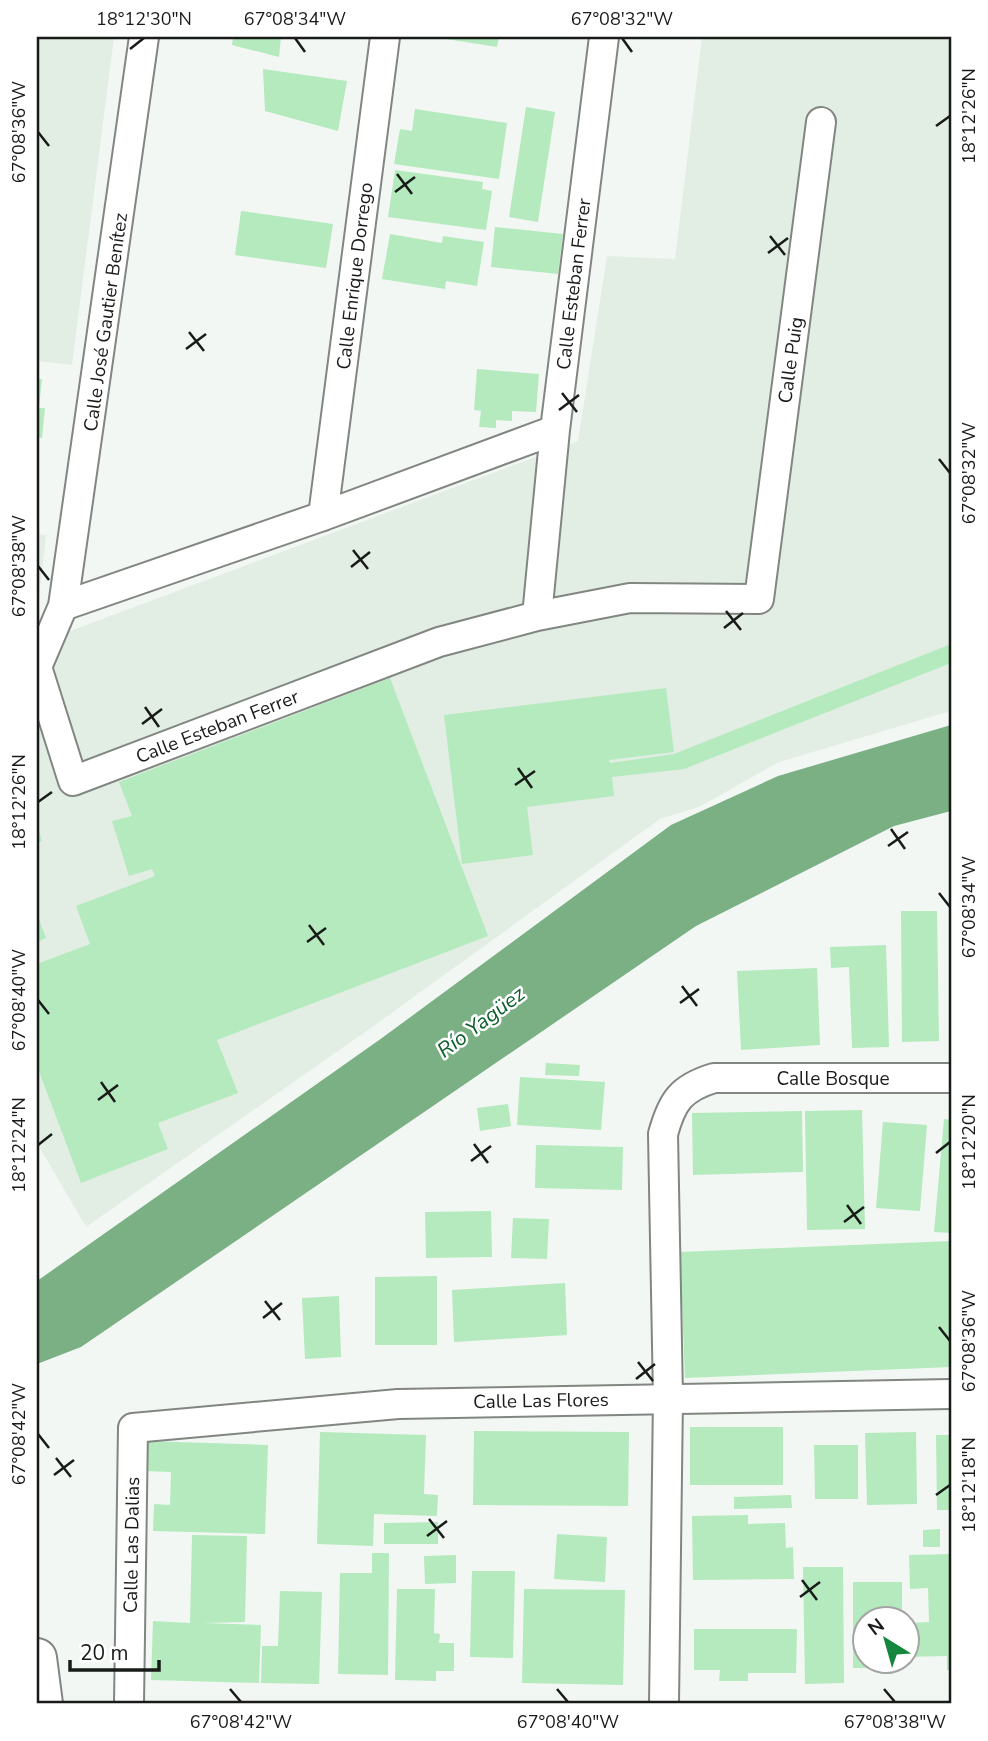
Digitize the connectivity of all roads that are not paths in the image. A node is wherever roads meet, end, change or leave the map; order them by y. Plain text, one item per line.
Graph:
1 (144, 37) edge
2 (386, 37) edge
3 (604, 37) edge
4 (821, 122) dead end
5 (555, 430) junction
6 (323, 516) junction
7 (759, 599) joint
8 (64, 606) junction
9 (537, 616) junction
10 (951, 1078) edge
11 (951, 1394) edge
12 (668, 1397) junction
13 (132, 1428) joint
14 (37, 1658) edge
15 (43, 1704) edge
16 (129, 1704) edge
17 (664, 1704) edge

1 - 8 street, Calle José Gautier Benítez
2 - 6 street, Calle Enrique Dorrego
3 - 5 street, Calle Esteban Ferrer
4 - 7 street, Calle Puig
5 - 6 street
5 - 9 street, Calle Esteban Ferrer
6 - 8 street
7 - 9 street, Calle Esteban Ferrer
8 - 9 street, Calle Esteban Ferrer
10 - 12 street, Calle Bosque
11 - 12 street, Calle Las Flores
12 - 13 street, Calle Las Flores
12 - 17 street
13 - 16 street, Calle Las Dalias
14 - 15 highway

